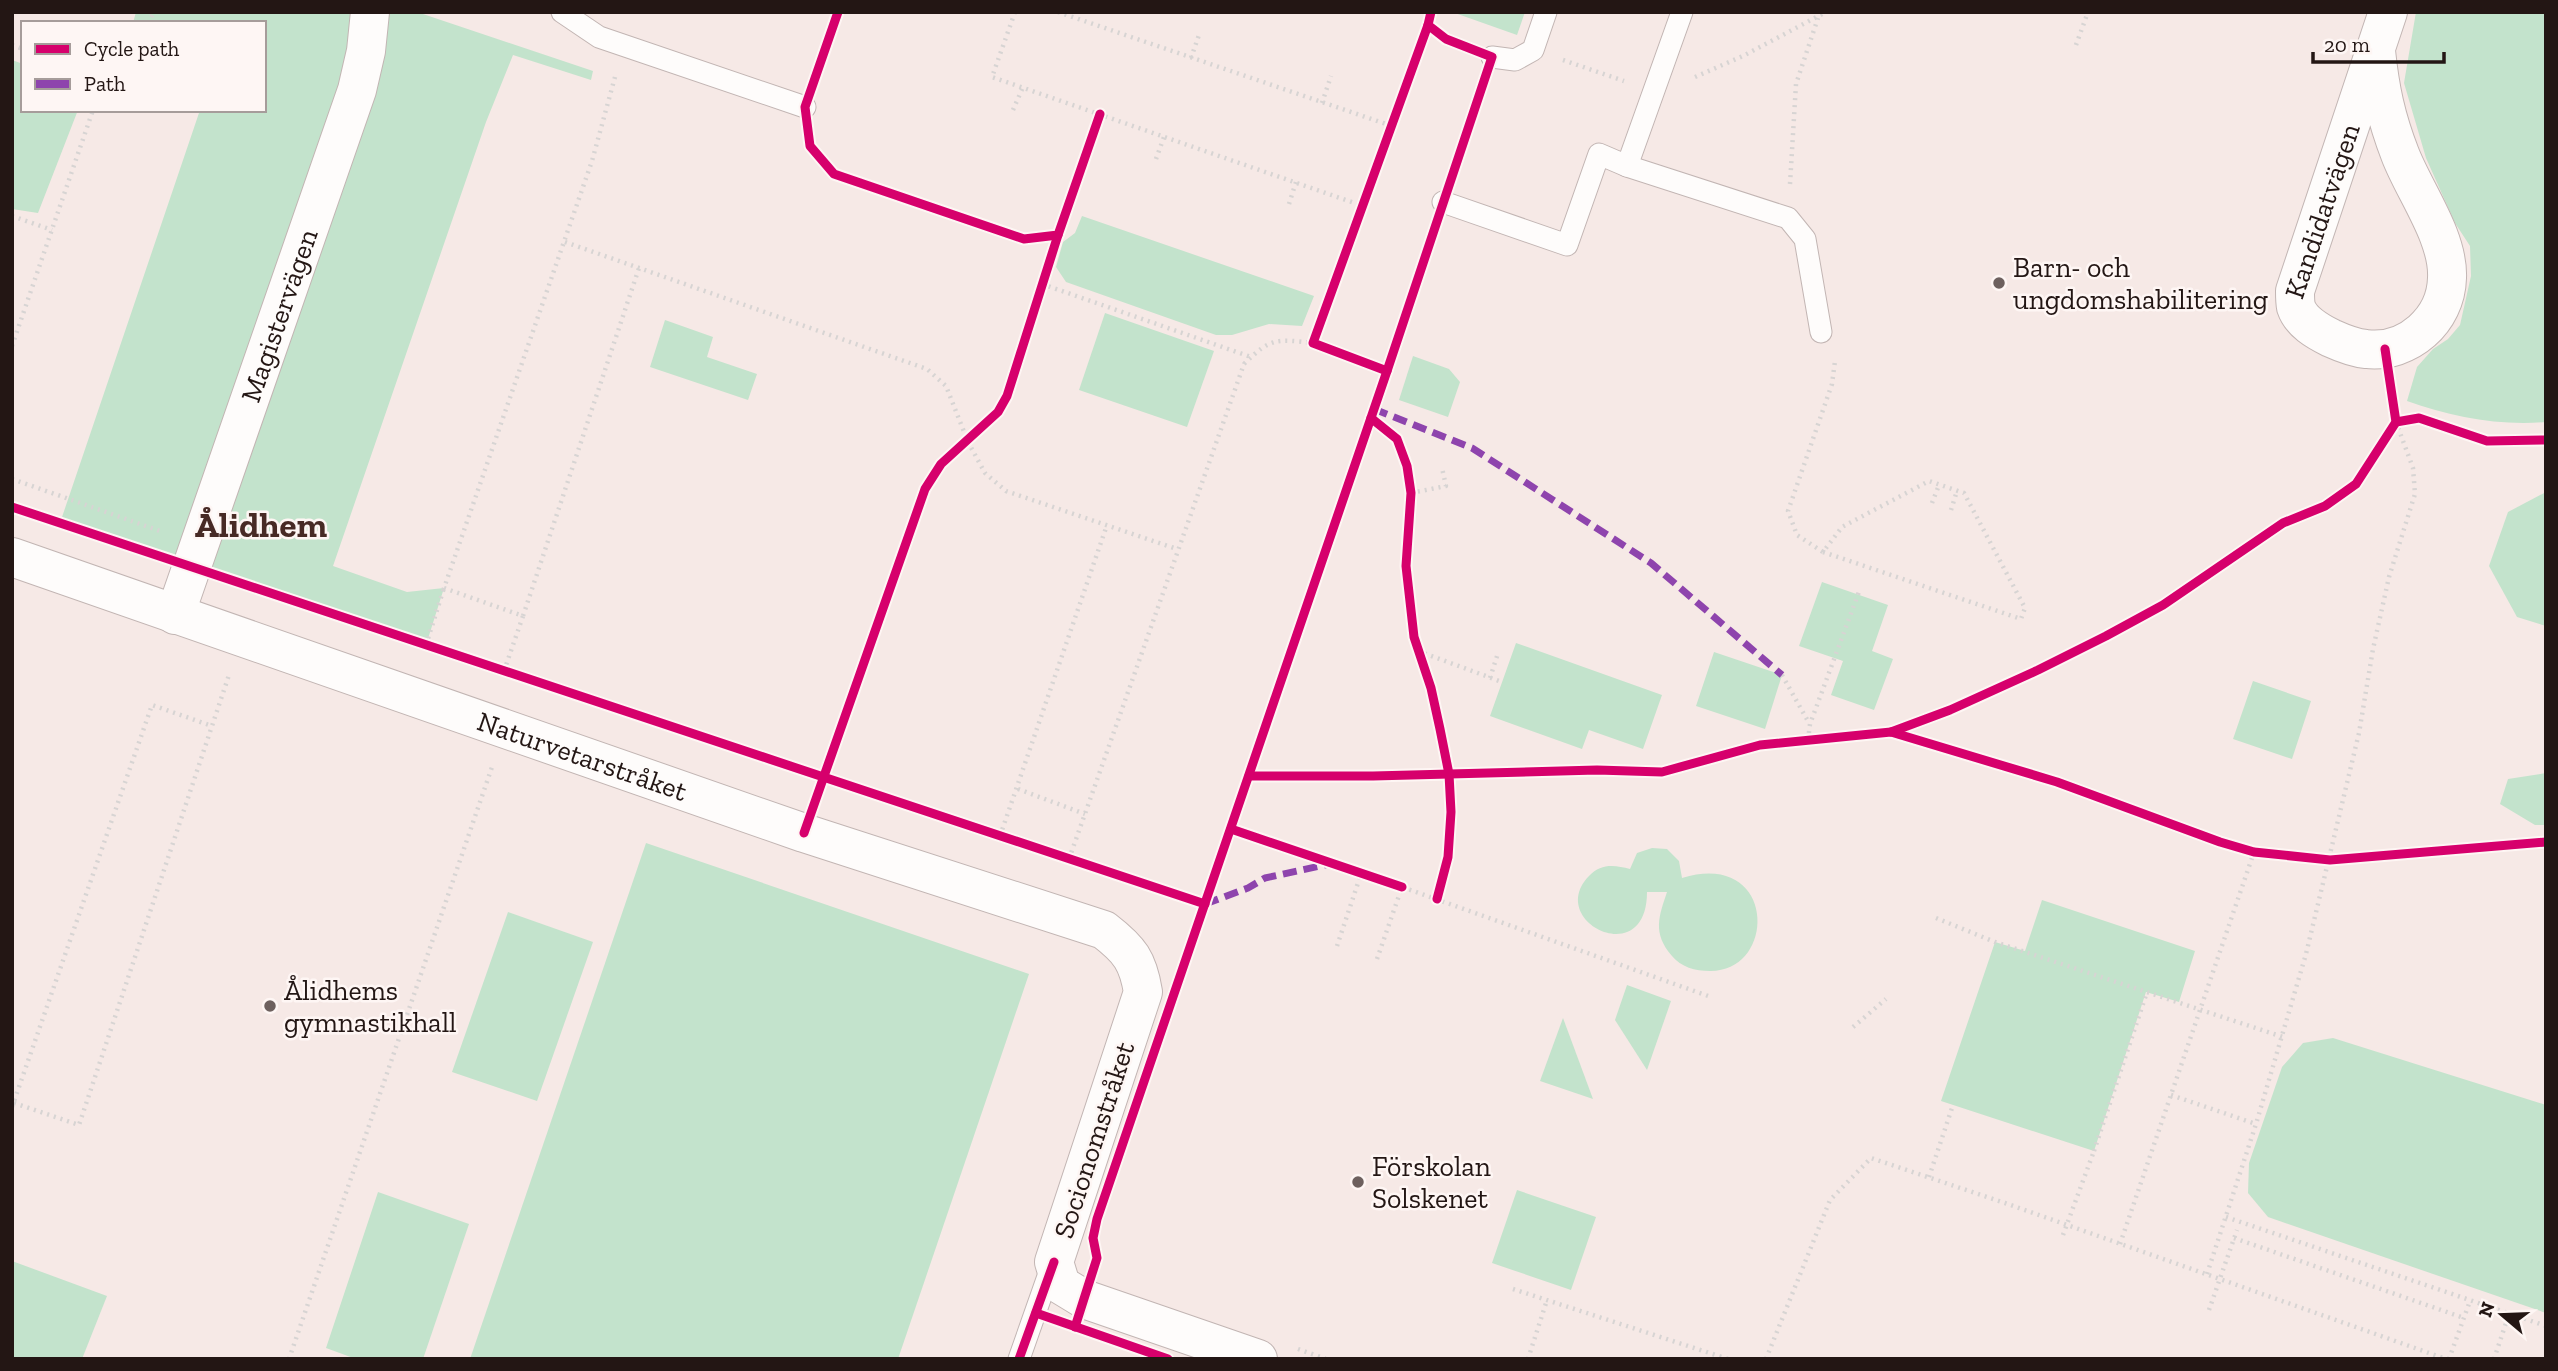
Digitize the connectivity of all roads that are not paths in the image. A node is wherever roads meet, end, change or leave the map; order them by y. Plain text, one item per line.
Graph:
1 (370, 12) edge
2 (562, 12) edge
3 (1546, 12) edge
4 (1682, 12) edge
5 (2388, 12) edge
6 (2376, 51) junction
7 (1492, 57) dead end
8 (805, 107) dead end
9 (1627, 166) junction
10 (1443, 202) dead end
11 (1821, 332) road end
12 (12, 557) edge
13 (175, 615) junction
14 (1139, 968) joint
15 (1054, 1262) junction
16 (1211, 1351) edge
17 (1020, 1359) edge
18 (1258, 1359) edge

1 - 13 street, Magistervägen
2 - 8 lane
3 - 7 lane
4 - 9 lane
5 - 6 street, Kandidatvägen
6 - 6 street, Kandidatvägen
9 - 10 lane
9 - 11 lane
12 - 13 street, Naturvetarstråket
13 - 14 street, Naturvetarstråket
14 - 15 street, Socionomstråket
15 - 16 street, Socionomstråket
15 - 17 lane
16 - 18 street

